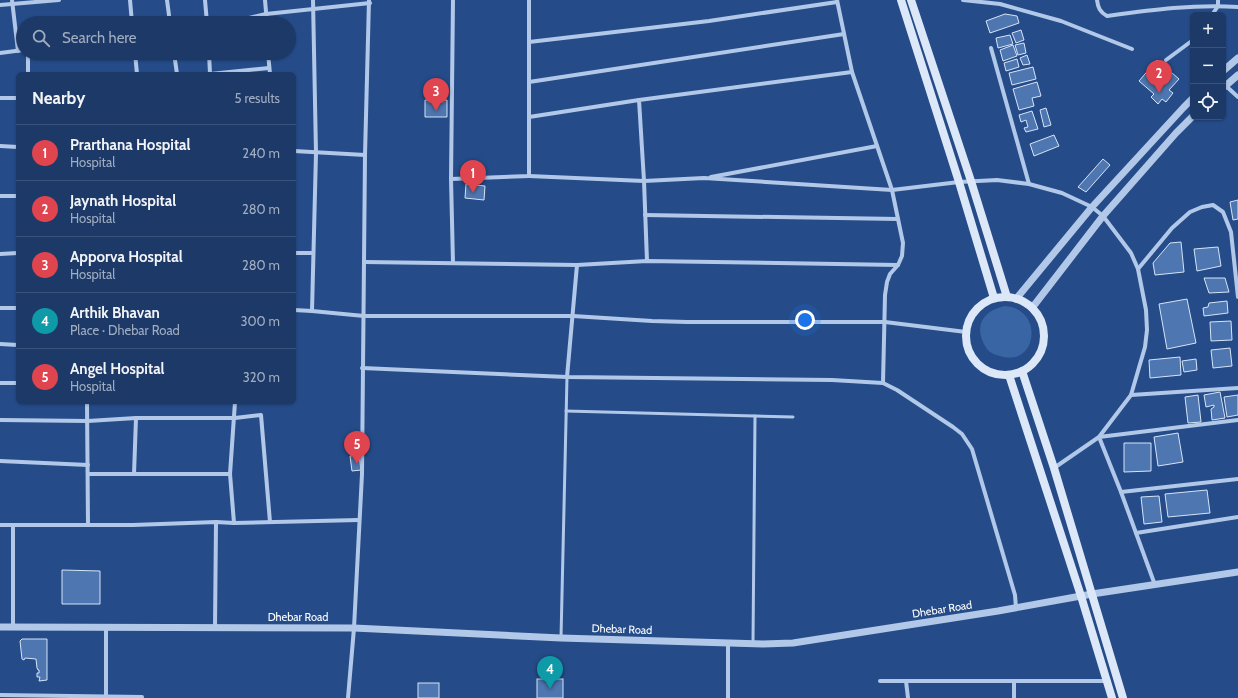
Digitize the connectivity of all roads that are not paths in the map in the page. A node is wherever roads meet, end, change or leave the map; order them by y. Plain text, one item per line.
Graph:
1 (58, 0) edge
2 (130, 0) edge
3 (167, 0) edge
4 (205, 0) edge
5 (265, 0) edge
6 (313, 0) edge
7 (453, 0) edge
8 (529, 0) edge
9 (901, 0) edge
10 (911, 0) edge
11 (963, 0) edge
12 (1097, 0) edge
13 (1218, 0) edge
14 (370, 1) edge
15 (837, 1) edge
16 (12, 2) edge
17 (1000, 2) edge
18 (0, 5) edge
19 (1218, 6) junction
20 (1238, 7) edge
21 (314, 9) junction
22 (1214, 12) edge
23 (266, 14) junction
24 (131, 16) edge
25 (169, 16) edge
26 (206, 16) edge
27 (258, 16) edge
28 (16, 23) edge
29 (844, 34) junction
30 (529, 42) junction
31 (1190, 42) edge
32 (991, 48) dead end
33 (1132, 49) dead end
34 (16, 51) edge
35 (0, 53) edge
36 (1238, 58) edge
37 (28, 60) edge
38 (136, 60) edge
39 (175, 60) edge
40 (209, 60) edge
41 (268, 60) edge
42 (1166, 60) dead end
43 (269, 68) junction
44 (1226, 69) edge
45 (28, 72) edge
46 (137, 72) edge
47 (177, 72) edge
48 (210, 72) edge
49 (230, 72) edge
50 (270, 72) edge
51 (852, 72) junction
52 (1238, 75) edge
53 (529, 82) junction
54 (1226, 85) edge
55 (1226, 88) edge
56 (1238, 97) edge
57 (0, 98) edge
58 (16, 98) edge
59 (639, 100) junction
60 (1190, 101) edge
61 (529, 117) junction
62 (1190, 119) edge
63 (0, 146) edge
64 (877, 146) junction
65 (16, 147) edge
66 (296, 151) edge
67 (316, 153) junction
68 (365, 155) junction
69 (529, 176) junction
70 (704, 178) junction
71 (451, 179) junction
72 (644, 181) junction
73 (972, 181) junction
74 (959, 182) junction
75 (1029, 184) junction
76 (892, 190) junction
77 (0, 196) edge
78 (16, 196) edge
79 (1092, 208) junction
80 (645, 214) junction
81 (1103, 216) junction
82 (898, 219) junction
83 (16, 253) edge
84 (296, 253) edge
85 (313, 253) junction
86 (0, 254) edge
87 (647, 261) junction
88 (364, 262) junction
89 (454, 263) junction
90 (577, 265) junction
91 (898, 265) junction
92 (1138, 269) junction
93 (1007, 297) junction
94 (1238, 297) edge
95 (994, 298) junction
96 (1016, 299) junction
97 (0, 308) edge
98 (16, 308) edge
99 (1032, 308) junction
100 (296, 310) edge
101 (312, 311) junction
102 (364, 316) junction
103 (573, 316) junction
104 (885, 322) junction
105 (966, 332) junction
106 (0, 344) edge
107 (16, 345) edge
108 (362, 368) junction
109 (1022, 372) junction
110 (1010, 375) junction
111 (567, 377) junction
112 (0, 382) edge
113 (883, 382) junction
114 (16, 383) edge
115 (1238, 388) edge
116 (1131, 395) junction
117 (88, 404) edge
118 (235, 404) edge
119 (566, 411) junction
120 (755, 416) junction
121 (793, 417) dead end
122 (136, 418) junction
123 (235, 418) junction
124 (0, 420) edge
125 (1238, 420) edge
126 (88, 421) junction
127 (1099, 437) junction
128 (0, 461) edge
129 (88, 465) junction
130 (1054, 468) junction
131 (88, 474) junction
132 (134, 474) junction
133 (230, 474) junction
134 (1238, 479) edge
135 (1121, 492) junction
136 (1238, 517) edge
137 (359, 520) junction
138 (216, 522) junction
139 (270, 522) junction
140 (234, 523) junction
141 (88, 525) junction
142 (0, 526) edge
143 (13, 526) junction
144 (1136, 533) junction
145 (1238, 572) edge
146 (1155, 585) junction
147 (1092, 594) junction
148 (1082, 596) junction
149 (1016, 608) junction
150 (0, 627) edge
151 (13, 627) junction
152 (106, 628) junction
153 (215, 628) junction
154 (354, 628) junction
155 (561, 638) junction
156 (728, 643) junction
157 (753, 643) junction
158 (880, 681) dead end
159 (906, 681) junction
160 (1014, 681) junction
161 (1107, 682) junction
162 (0, 695) edge
163 (106, 697) edge
164 (142, 697) dead end
165 (348, 698) edge
166 (728, 698) edge
167 (908, 698) edge
168 (1014, 698) edge
169 (1112, 698) edge
170 (1124, 698) edge

1 - 16 street
2 - 24 street
3 - 25 street
4 - 26 street
5 - 23 street
6 - 21 street
7 - 71 street
8 - 30 street
9 - 74 main road
10 - 73 main road
11 - 17 street
12 - 19 street
13 - 19 street
14 - 21 street
14 - 68 street
15 - 29 street
15 - 30 street
16 - 18 street
16 - 28 street
17 - 33 street
19 - 20 street
19 - 22 street
21 - 23 street
21 - 67 street
23 - 27 street
29 - 51 street
29 - 53 street
30 - 53 street
31 - 42 street
32 - 75 street
34 - 35 street
36 - 44 street
37 - 45 street
38 - 46 street
39 - 47 street
40 - 48 street
41 - 43 street
43 - 49 street
43 - 50 street
51 - 59 street
51 - 64 street
52 - 54 street
53 - 61 street
55 - 56 street
57 - 58 street
59 - 61 street
59 - 72 street
60 - 79 street
61 - 69 street
62 - 81 street
63 - 65 street
64 - 70 street
64 - 76 street
66 - 67 street
67 - 68 street
67 - 85 street
68 - 88 street
69 - 71 street
69 - 72 street
70 - 72 street
70 - 76 street
71 - 89 street
72 - 80 street
73 - 74 street
73 - 75 street
73 - 93 main road
74 - 76 street
74 - 95 main road
75 - 79 street
76 - 82 street
77 - 78 street
79 - 81 street
79 - 96 street
80 - 82 street
80 - 87 street
81 - 92 street
81 - 99 street
82 - 91 street
83 - 86 street
84 - 85 street
85 - 101 street
87 - 90 street
87 - 91 street
88 - 89 street
88 - 102 street
89 - 90 street
90 - 103 street
91 - 104 street
92 - 94 street
92 - 116 street
93 - 95 main road
93 - 96 main road
95 - 105 main road
96 - 99 main road
97 - 98 street
99 - 109 main road
100 - 101 street
101 - 102 street
102 - 103 street
102 - 108 street
103 - 104 street
103 - 111 street
104 - 105 street
104 - 113 street
105 - 110 main road
106 - 107 street
108 - 111 street
108 - 137 street
109 - 110 main road
109 - 130 main road
110 - 148 main road
111 - 113 street
111 - 119 lane
112 - 114 street
113 - 149 street
115 - 116 street
116 - 127 street
117 - 126 street
118 - 123 street
119 - 120 lane
119 - 155 lane
120 - 121 lane
120 - 157 lane
122 - 123 street
122 - 126 street
122 - 132 street
123 - 133 street
123 - 139 street
124 - 126 street
125 - 127 street
126 - 129 street
127 - 130 street
127 - 135 street
128 - 129 street
129 - 131 street
130 - 147 main road
131 - 132 street
131 - 141 street
132 - 133 street
133 - 140 street
134 - 135 street
135 - 144 street
136 - 144 street
137 - 139 street
137 - 154 street
138 - 140 street
138 - 141 street
138 - 153 street
139 - 140 street
141 - 143 street
142 - 143 street
143 - 151 street
144 - 146 street
145 - 146 street, Dhebar Road
146 - 147 street, Dhebar Road
147 - 148 street, Dhebar Road
147 - 170 main road
148 - 149 street, Dhebar Road
148 - 161 main road
149 - 157 street, Dhebar Road
150 - 151 street, Dhebar Road
151 - 152 street, Dhebar Road
152 - 153 street, Dhebar Road
152 - 163 street
153 - 154 street, Dhebar Road
154 - 155 street, Dhebar Road
154 - 165 street
155 - 156 street, Dhebar Road
156 - 157 street, Dhebar Road
156 - 166 street
158 - 159 street
159 - 160 street
159 - 167 street
160 - 161 street
160 - 168 street
161 - 169 main road
162 - 163 street
163 - 164 street

